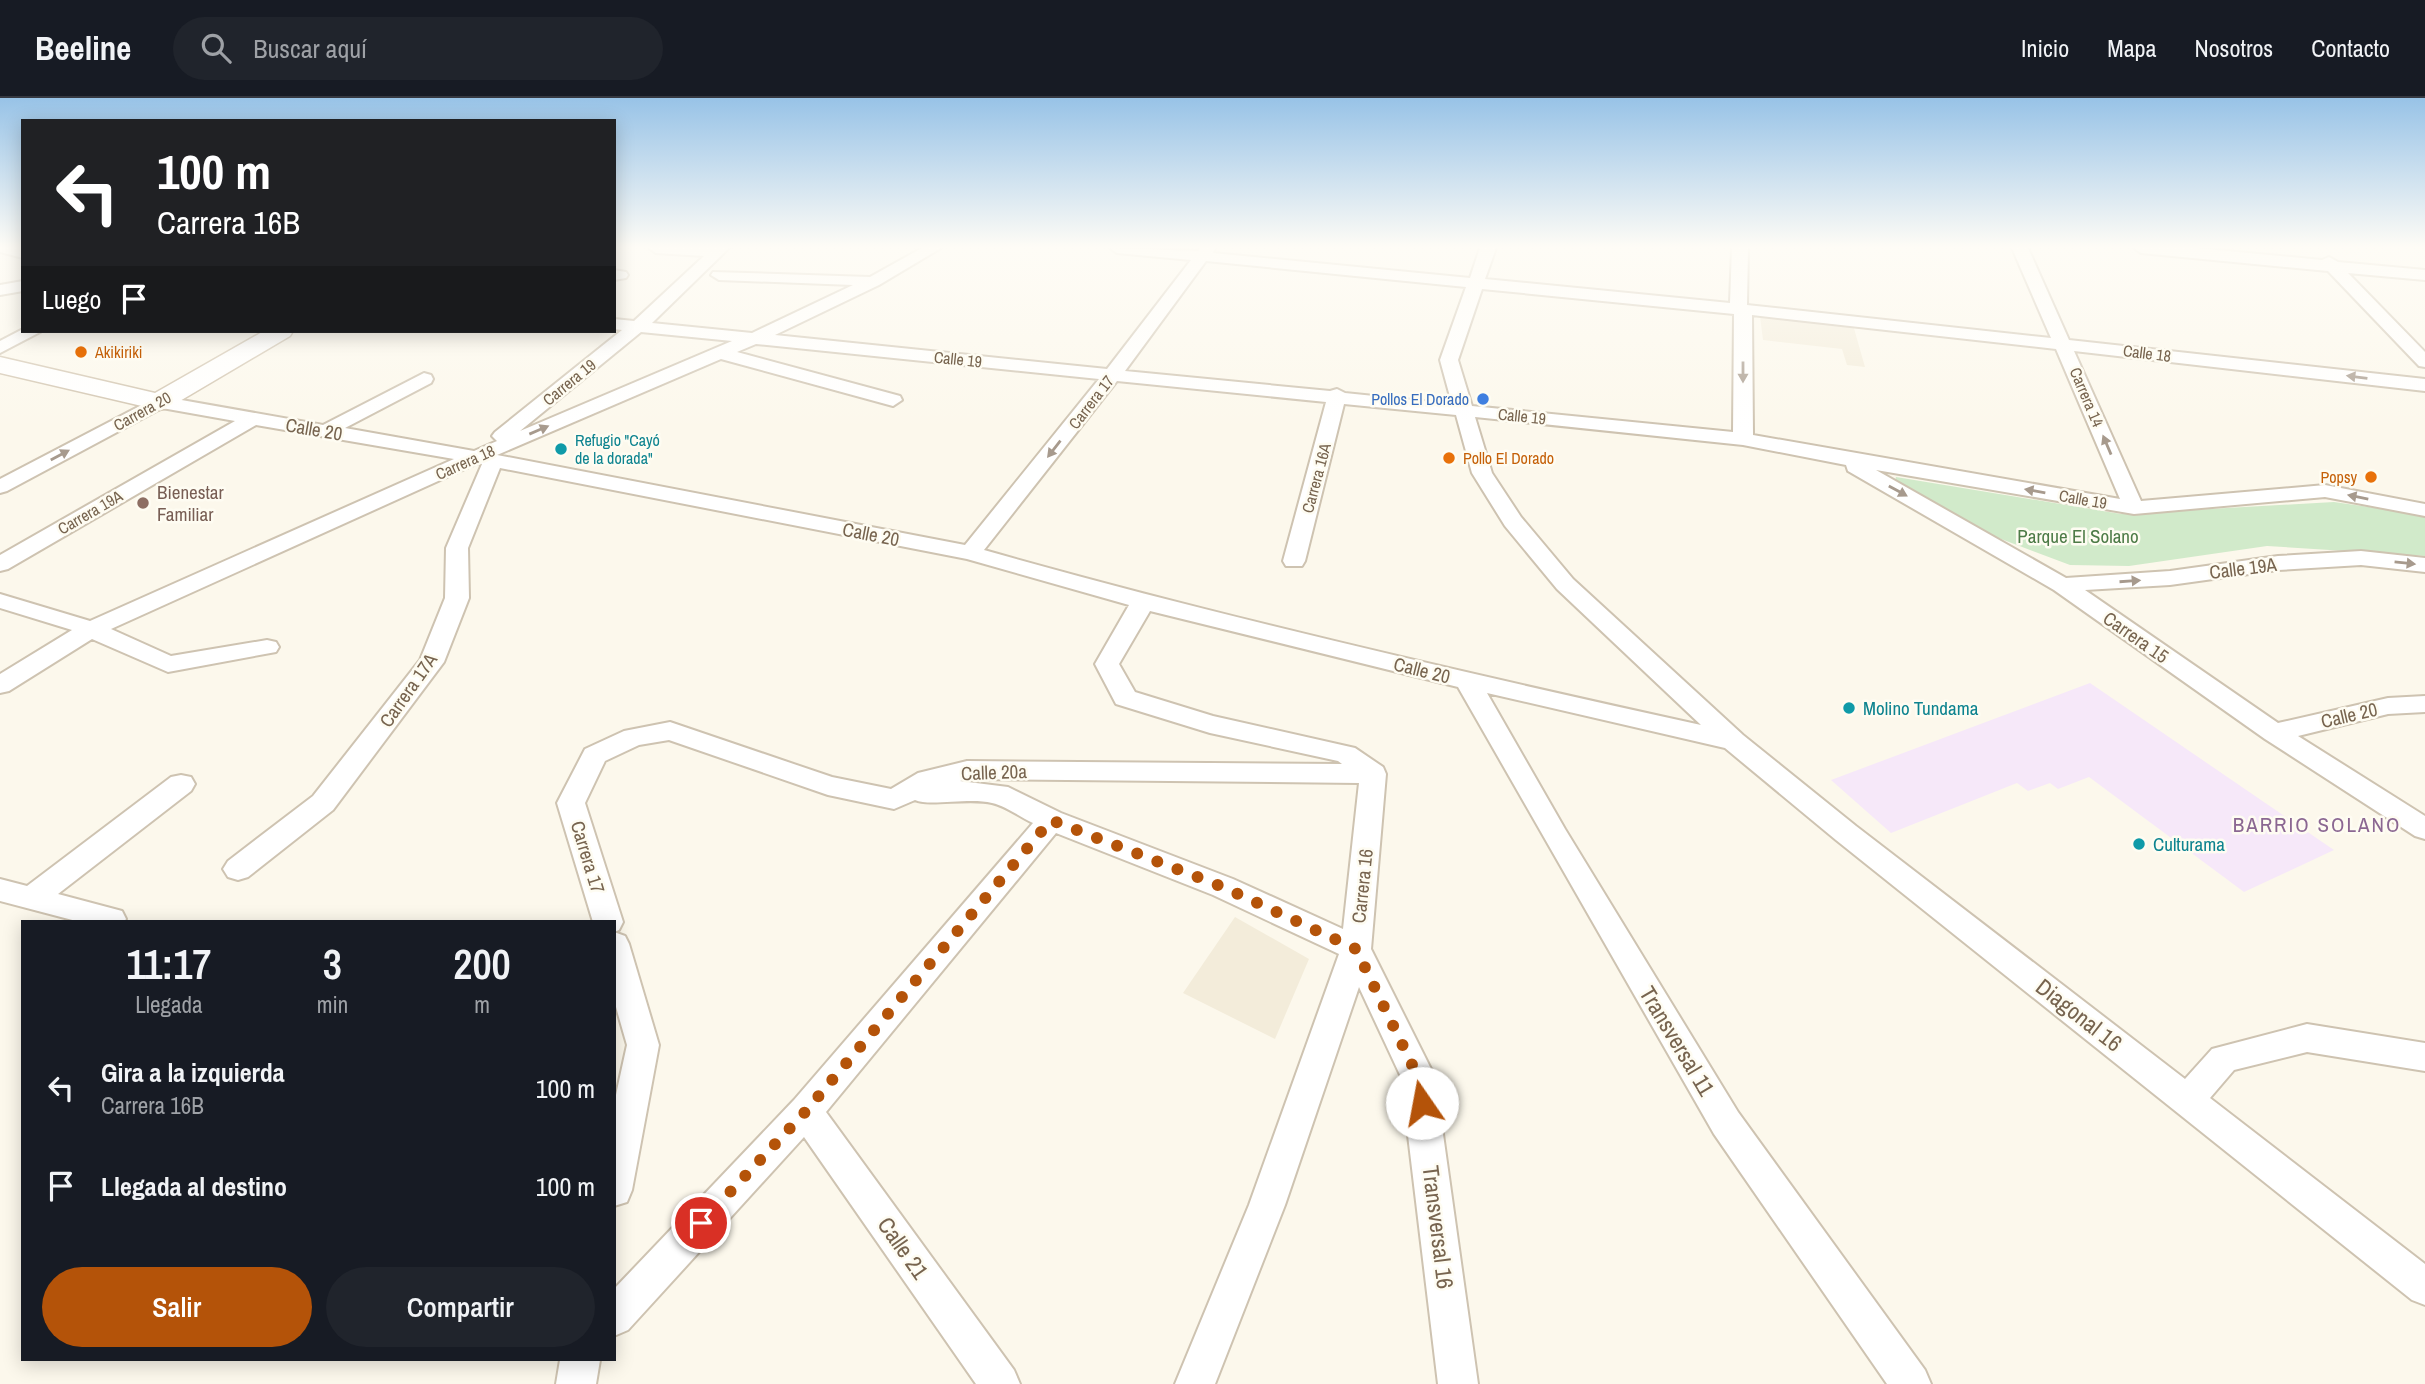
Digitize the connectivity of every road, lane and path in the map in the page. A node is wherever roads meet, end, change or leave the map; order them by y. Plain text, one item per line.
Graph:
1 (657, 308) edge
2 (818, 308) edge
3 (1163, 308) edge
4 (1468, 308) edge
5 (1727, 308) edge
6 (2048, 308) edge
7 (2374, 308) edge
8 (1738, 309) junction
9 (616, 324) edge
10 (638, 326) junction
11 (2391, 326) junction
12 (2413, 328) dead end
13 (29, 333) edge
14 (254, 333) edge
15 (277, 333) edge
16 (757, 337) junction
17 (2064, 344) junction
18 (0, 348) edge
19 (720, 352) junction
20 (2425, 362) edge
21 (0, 365) edge
22 (1111, 376) junction
23 (424, 379) dead end
24 (2425, 385) edge
25 (1337, 395) junction
26 (149, 400) junction
27 (893, 400) dead end
28 (1463, 410) junction
29 (254, 418) junction
30 (326, 431) junction
31 (1743, 439) junction
32 (1839, 458) junction
33 (484, 459) junction
34 (0, 487) edge
35 (2134, 508) junction
36 (2425, 510) edge
37 (970, 553) junction
38 (1294, 561) dead end
39 (0, 564) edge
40 (2425, 565) edge
41 (2062, 585) junction
42 (0, 601) edge
43 (1143, 601) junction
44 (91, 629) junction
45 (267, 647) dead end
46 (1467, 681) junction
47 (0, 685) edge
48 (2425, 704) edge
49 (2274, 733) junction
50 (1734, 741) junction
51 (594, 755) joint
52 (1373, 774) junction
53 (180, 784) dead end
54 (894, 799) junction
55 (1051, 820) junction
56 (2425, 829) edge
57 (238, 869) dead end
58 (0, 890) edge
59 (32, 898) junction
60 (111, 919) dead end
61 (607, 920) edge
62 (1356, 949) junction
63 (616, 951) edge
64 (2425, 1057) edge
65 (2187, 1100) junction
66 (806, 1111) junction
67 (616, 1181) edge
68 (2425, 1287) edge
69 (616, 1315) edge
70 (580, 1361) edge
71 (576, 1384) edge
72 (1000, 1384) edge
73 (1195, 1384) edge
74 (1458, 1384) edge
75 (1911, 1384) edge

1 - 10 street, Carrera 19
2 - 16 street, Carrera 18
3 - 22 street, Carrera 17
4 - 28 street
5 - 8 street, Calle 18
6 - 17 street, Carrera 14
7 - 11 street
8 - 17 street, Calle 18
8 -> 31 street
9 - 10 street, Calle 19
10 - 16 street, Calle 19
10 - 33 street, Carrera 19
11 - 12 street
11 - 20 street
13 - 18 street
14 - 26 street
15 - 26 street, Carrera 20
16 - 19 street, Carrera 18
16 - 22 street, Calle 19
24 -> 17 street, Calle 18
35 -> 17 street, Carrera 14
19 - 27 street
33 -> 19 street, Carrera 18
21 - 26 street, Calle 20
22 - 25 street, Calle 19
22 -> 37 street, Carrera 17
23 - 30 street
25 - 28 street, Calle 19
25 - 38 street, Carrera 16A
26 - 29 street, Calle 20
34 -> 26 street, Carrera 20
28 - 31 street, Calle 19
28 - 50 street
29 - 30 street, Calle 20
29 - 39 street, Carrera 19A
30 - 33 street, Calle 20
31 - 32 street, Calle 19
35 -> 32 street, Calle 19
32 -> 41 street, Carrera 15
33 - 37 street, Calle 20
33 - 44 street, Carrera 18
33 - 57 street, Carrera 17A
36 -> 35 street, Calle 19
37 - 43 street, Calle 20
41 -> 40 street, Calle 19A
41 - 49 street, Carrera 15
42 - 44 street
43 - 46 street, Calle 20
43 - 52 street
44 - 45 street
44 - 47 street, Carrera 18
46 - 50 street, Calle 20
46 - 75 street, Transversal 11
48 - 49 street, Calle 20
49 - 56 street, Carrera 15
50 - 65 street, Diagonal 16
51 - 54 street
51 - 61 street, Carrera 17
52 - 54 street, Calle 20a
52 - 62 street, Carrera 16
53 - 59 street
54 - 55 street
55 - 62 street
55 - 66 street
58 - 59 street
59 - 60 street
62 - 73 street, Carrera 16
62 - 74 street, Transversal 16
63 - 67 street
64 - 65 street
65 - 68 street, Diagonal 16
66 - 69 street
66 - 72 street, Calle 21
70 - 71 street

